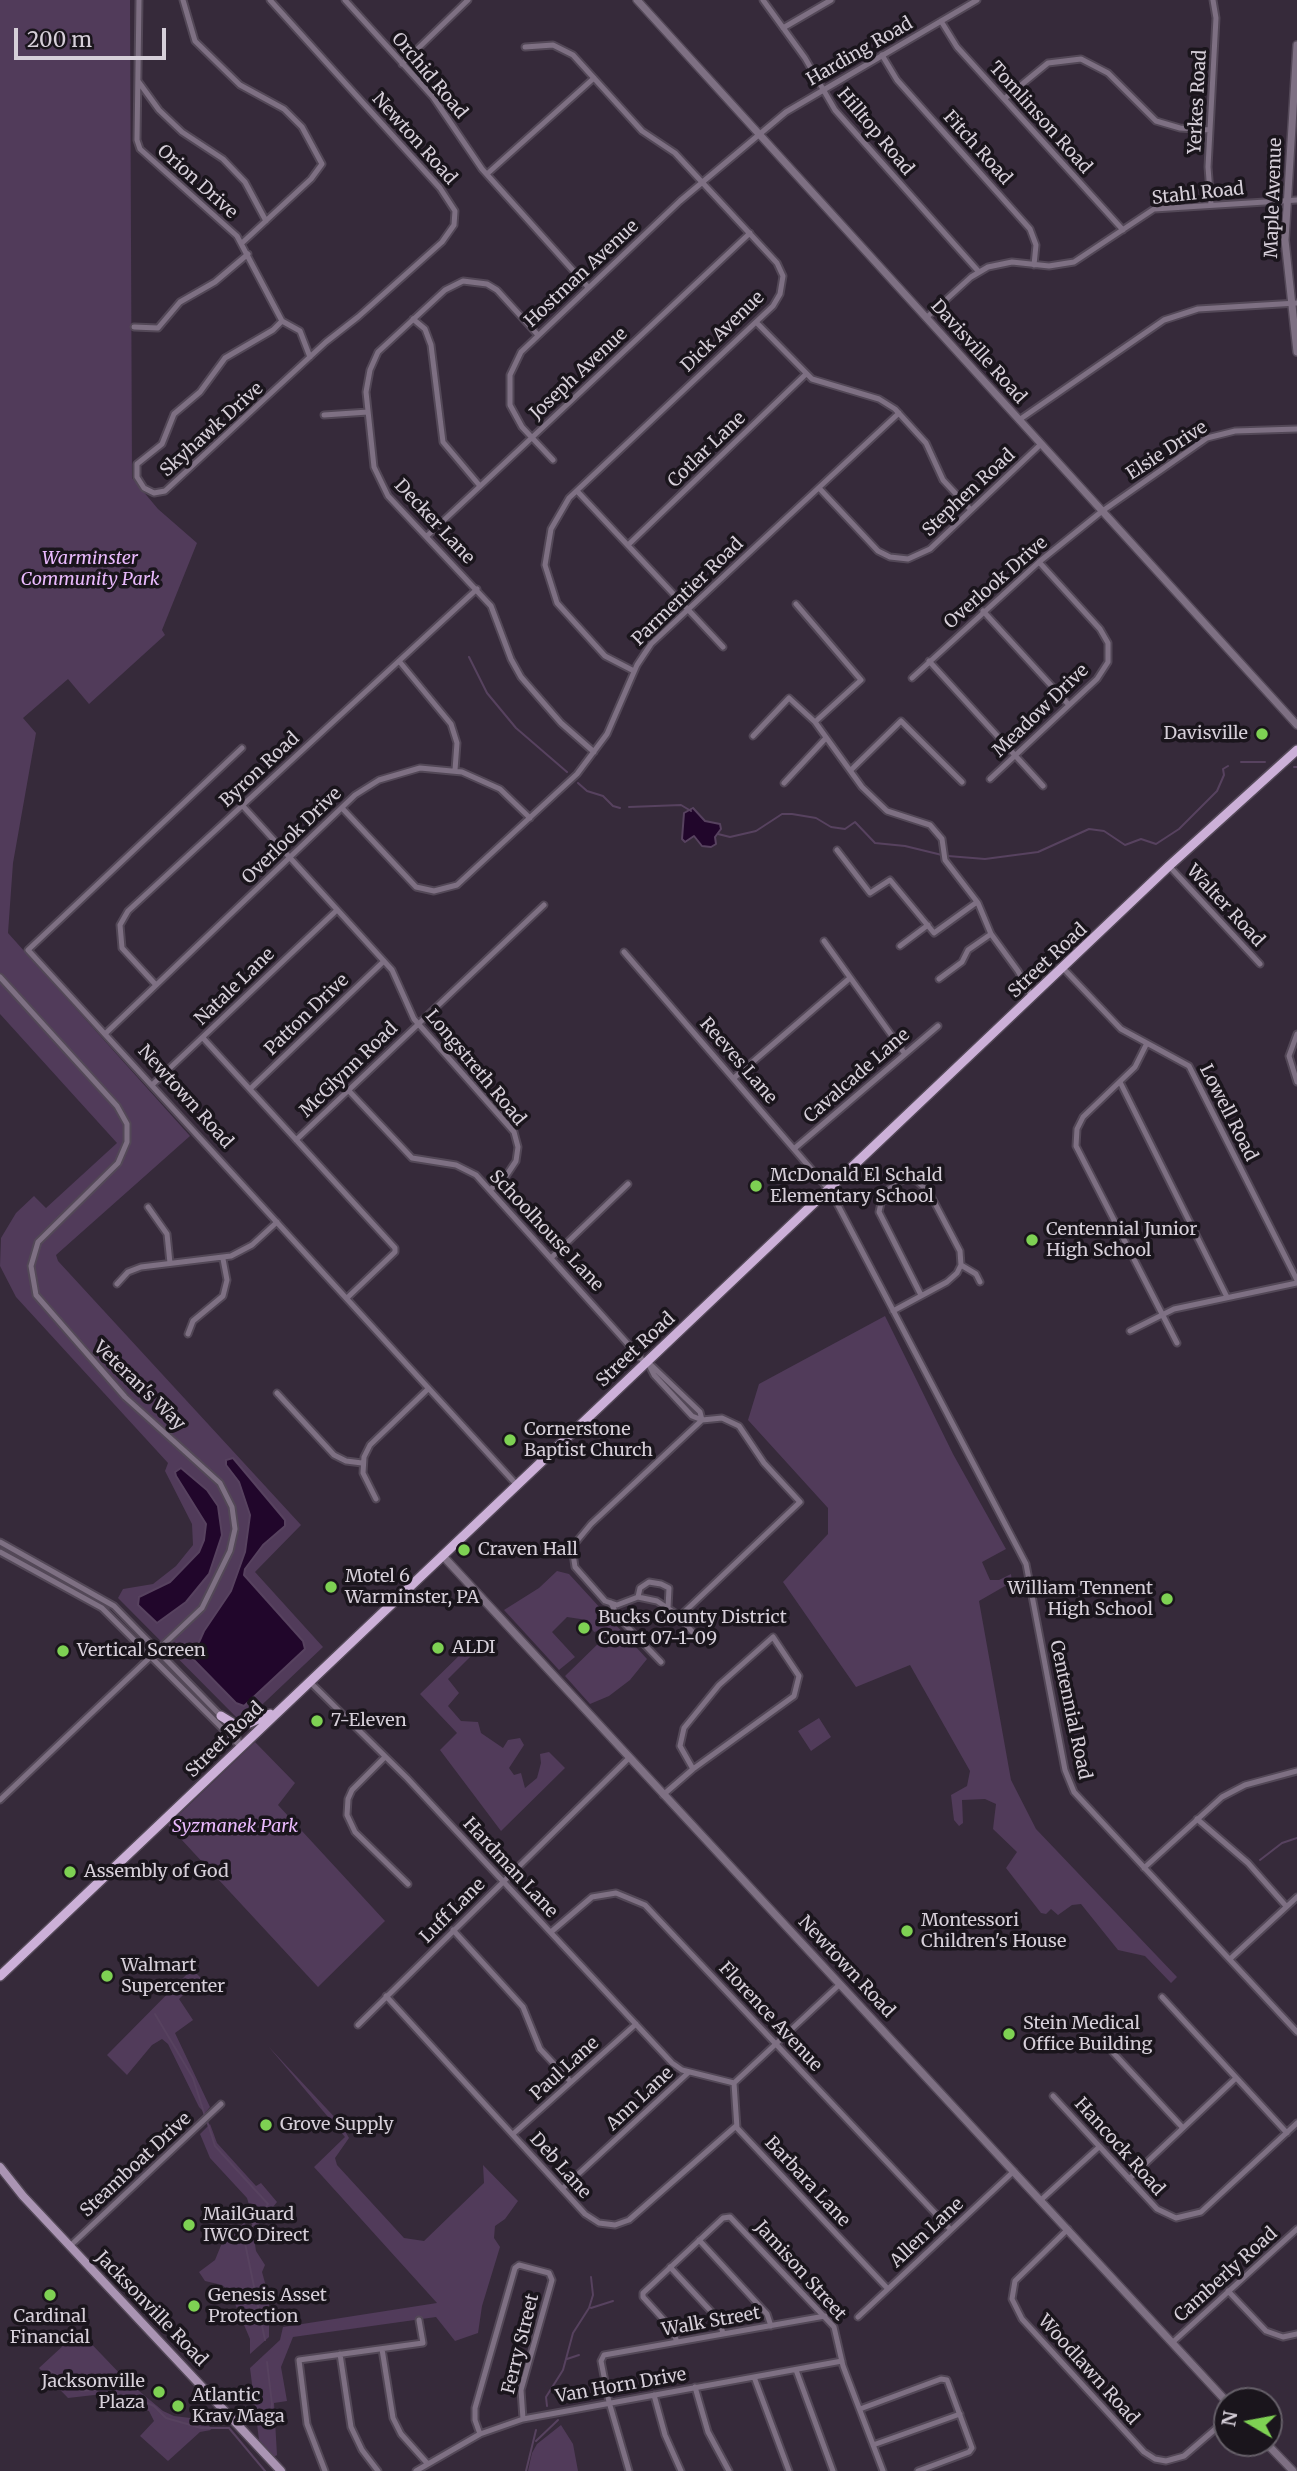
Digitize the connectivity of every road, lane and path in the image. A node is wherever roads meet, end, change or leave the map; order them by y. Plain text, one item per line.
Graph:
1 (139, 0) edge
2 (183, 0) edge
3 (270, 0) edge
4 (345, 0) edge
5 (468, 0) edge
6 (638, 0) edge
7 (763, 0) edge
8 (831, 0) edge
9 (977, 0) edge
10 (1213, 0) edge
11 (941, 21) junction
12 (783, 28) junction
13 (1297, 45) edge
14 (525, 47) dead end
15 (882, 55) junction
16 (402, 64) junction
17 (594, 78) junction
18 (138, 81) junction
19 (823, 90) junction
20 (1004, 99) junction
21 (1210, 130) junction
22 (761, 134) junction
23 (487, 174) junction
24 (702, 182) junction
25 (1288, 200) junction
26 (1297, 200) edge
27 (1211, 205) junction
28 (266, 221) junction
29 (1122, 230) junction
30 (750, 233) junction
31 (242, 243) junction
32 (248, 254) junction
33 (1034, 265) junction
34 (979, 272) junction
35 (588, 287) junction
36 (1294, 303) edge
37 (926, 318) junction
38 (414, 319) junction
39 (281, 322) junction
40 (756, 322) junction
41 (134, 327) dead end
42 (538, 335) junction
43 (317, 351) joint
44 (1297, 352) edge
45 (310, 357) junction
46 (806, 374) junction
47 (368, 412) junction
48 (899, 413) junction
49 (324, 415) dead end
50 (1018, 421) junction
51 (1297, 429) edge
52 (532, 438) junction
53 (1040, 445) junction
54 (553, 460) dead end
55 (480, 486) junction
56 (818, 488) junction
57 (578, 491) junction
58 (971, 510) junction
59 (1101, 512) junction
60 (426, 536) junction
61 (628, 545) junction
62 (1039, 562) junction
63 (477, 589) junction
64 (796, 604) dead end
65 (688, 609) junction
66 (983, 611) junction
67 (723, 647) dead end
68 (399, 661) junction
69 (929, 661) junction
70 (634, 671) junction
71 (912, 678) dead end
72 (1069, 705) junction
73 (815, 722) junction
74 (1297, 725) edge
75 (753, 736) dead end
76 (825, 739) junction
77 (243, 748) dead end
78 (1297, 750) edge
79 (594, 752) junction
80 (1015, 756) junction
81 (455, 770) junction
82 (851, 770) junction
83 (990, 779) dead end
84 (962, 782) dead end
85 (784, 783) dead end
86 (1043, 786) dead end
87 (243, 805) junction
88 (342, 808) junction
89 (530, 818) junction
90 (838, 850) dead end
91 (290, 857) junction
92 (1169, 866) junction
93 (977, 902) junction
94 (544, 905) dead end
95 (337, 910) junction
96 (928, 925) junction
97 (991, 934) junction
98 (824, 942) dead end
99 (900, 946) dead end
100 (624, 952) dead end
101 (384, 961) junction
102 (1260, 964) dead end
103 (1063, 968) junction
104 (0, 977) edge
105 (850, 978) junction
106 (939, 979) dead end
107 (156, 985) junction
108 (1032, 997) junction
109 (418, 1023) junction
110 (938, 1026) dead end
111 (106, 1033) junction
112 (1297, 1034) edge
113 (202, 1038) junction
114 (1146, 1045) junction
115 (905, 1054) junction
116 (734, 1078) junction
117 (1120, 1082) junction
118 (1297, 1082) edge
119 (152, 1085) junction
120 (250, 1089) junction
121 (349, 1091) junction
122 (296, 1140) junction
123 (795, 1148) junction
124 (628, 1184) dead end
125 (829, 1189) junction
126 (490, 1190) junction
127 (148, 1207) dead end
128 (277, 1222) junction
129 (552, 1257) junction
130 (223, 1259) junction
131 (170, 1263) junction
132 (961, 1265) junction
133 (980, 1282) dead end
134 (1297, 1282) edge
135 (117, 1284) dead end
136 (921, 1295) junction
137 (1227, 1297) junction
138 (346, 1298) junction
139 (893, 1311) junction
140 (1163, 1315) junction
141 (1130, 1331) dead end
142 (188, 1334) dead end
143 (1177, 1343) dead end
144 (646, 1362) junction
145 (428, 1389) junction
146 (277, 1393) dead end
147 (702, 1420) junction
148 (362, 1463) junction
149 (516, 1484) junction
150 (376, 1499) dead end
151 (0, 1542) edge
152 (0, 1552) edge
153 (442, 1555) junction
154 (638, 1597) junction
155 (611, 1603) junction
156 (668, 1608) junction
157 (679, 1617) junction
158 (698, 1638) dead end
159 (157, 1650) junction
160 (150, 1657) junction
161 (661, 1662) dead end
162 (309, 1681) junction
163 (284, 1706) junction
164 (221, 1716) junction
165 (241, 1746) junction
166 (385, 1757) junction
167 (629, 1758) junction
168 (693, 1769) junction
169 (1297, 1771) edge
170 (663, 1795) junction
171 (0, 1801) edge
172 (1197, 1819) junction
173 (1144, 1868) junction
174 (503, 1881) junction
175 (408, 1884) dead end
176 (1297, 1897) edge
177 (1286, 1906) junction
178 (453, 1930) junction
179 (551, 1932) junction
180 (1230, 1959) junction
181 (0, 1976) edge
182 (840, 1984) junction
183 (386, 1996) junction
184 (1162, 1997) dead end
185 (636, 2024) junction
186 (1294, 2024) edge
187 (358, 2025) dead end
188 (1297, 2032) edge
189 (777, 2043) junction
190 (1108, 2047) dead end
191 (689, 2073) junction
192 (1236, 2078) junction
193 (571, 2082) junction
194 (734, 2083) junction
195 (1053, 2096) dead end
196 (221, 2104) dead end
197 (1297, 2123) edge
198 (736, 2126) junction
199 (1183, 2128) junction
200 (1287, 2133) junction
201 (513, 2134) junction
202 (1099, 2147) junction
203 (0, 2167) edge
204 (1015, 2170) junction
205 (1129, 2179) junction
206 (562, 2189) junction
207 (1042, 2199) junction
208 (1069, 2228) junction
209 (1297, 2229) edge
210 (951, 2230) junction
211 (699, 2240) junction
212 (70, 2246) junction
213 (670, 2267) junction
214 (888, 2289) junction
215 (1228, 2291) junction
216 (825, 2316) junction
217 (858, 2317) dead end
218 (419, 2320) dead end
219 (771, 2326) junction
220 (723, 2334) junction
221 (1297, 2334) edge
222 (677, 2342) junction
223 (1173, 2342) junction
224 (382, 2349) junction
225 (340, 2354) junction
226 (842, 2361) junction
227 (796, 2370) junction
228 (754, 2377) junction
229 (695, 2387) junction
230 (1214, 2387) edge
231 (654, 2395) junction
232 (609, 2402) junction
233 (859, 2409) junction
234 (960, 2414) junction
235 (523, 2419) junction
236 (1213, 2431) edge
237 (480, 2434) junction
238 (873, 2445) junction
239 (1280, 2457) edge
240 (427, 2463) junction
241 (930, 2469) edge
242 (281, 2471) edge
243 (325, 2471) edge
244 (378, 2471) edge
245 (416, 2471) edge
246 (629, 2471) edge
247 (681, 2471) edge
248 (729, 2471) edge
249 (789, 2471) edge
250 (834, 2471) edge
251 (883, 2471) edge
252 (918, 2471) edge
253 (1293, 2471) edge

1 - 18 street, Orion Drive
2 - 28 street
3 - 43 street, Newton Road
4 - 16 street, Orchid Road
5 - 16 street
6 - 22 street, Davisville Road
7 - 12 street, Hilltop Road
8 - 12 street
9 - 11 street, Harding Road
10 - 21 street, Yerkes Road
11 - 15 street, Harding Road
11 - 20 street, Tomlinson Road
12 - 19 street, Hilltop Road
13 - 25 street, Maple Avenue
14 - 17 street, Dick Avenue
15 - 19 street, Harding Road
15 - 33 street, Fitch Road
16 - 23 street, Orchid Road
17 - 23 street
17 - 24 street, Dick Avenue
18 - 28 street
18 - 31 street, Orion Drive
19 - 22 street, Harding Road
19 - 34 street, Hilltop Road
20 - 21 street
20 - 29 street, Tomlinson Road
21 - 27 street, Yerkes Road
22 - 24 street, Hostman Avenue
22 - 37 street, Davisville Road
23 - 35 street, Orchid Road
24 - 30 street, Dick Avenue
24 - 35 street, Hostman Avenue
25 - 26 street, Stahl Road
25 - 27 street, Stahl Road
25 - 36 street, Maple Avenue
27 - 29 street, Stahl Road
28 - 31 street
29 - 33 street, Stahl Road
30 - 40 street, Dick Avenue
30 - 52 street, Joseph Avenue
31 - 32 street, Orion Drive
32 - 39 street
32 - 41 street
33 - 34 street, Stahl Road
34 - 37 street, Stahl Road
35 - 42 street, Hostman Avenue
36 - 44 street, Maple Avenue
36 - 50 street
37 - 50 street, Davisville Road
38 - 42 street, Decker Lane
38 - 47 street, Decker Lane
38 - 55 street
39 - 45 street
39 - 45 street, Skyhawk Drive
40 - 46 street
40 - 57 street, Dick Avenue
42 - 52 street, Hostman Avenue
43 - 45 street, Skyhawk Drive
46 - 48 street
46 - 61 street, Cotlar Lane
47 - 49 street
47 - 60 street, Decker Lane
48 - 56 street, Parmentier Road
48 - 58 street
50 - 53 street, Davisville Road
51 - 59 street, Elsie Drive
52 - 54 street, Hostman Avenue
52 - 55 street, Joseph Avenue
53 - 58 street, Stephen Road
53 - 59 street, Davisville Road
55 - 60 street, Joseph Avenue
56 - 58 street, Stephen Road
56 - 65 street, Parmentier Road
57 - 61 street
57 - 70 street, Dick Avenue
59 - 62 street, Overlook Drive
59 - 74 street, Davisville Road
60 - 63 street, Decker Lane
61 - 65 street
62 - 66 street, Overlook Drive
62 - 72 street, Meadow Drive
63 - 68 street, Byron Road
63 - 79 street, Decker Lane
64 - 73 street
65 - 67 street
65 - 70 street, Parmentier Road
66 - 69 street, Overlook Drive
66 - 72 street
68 - 81 street
68 - 87 street, Byron Road
69 - 71 street, Overlook Drive
69 - 80 street
70 - 79 street, Parmentier Road
72 - 80 street, Meadow Drive
73 - 75 street
73 - 76 street
76 - 82 street
76 - 85 street
77 - 111 street, Newtown Road
78 - 92 main road, Street Road
79 - 89 street, Parmentier Road
80 - 83 street, Meadow Drive
80 - 86 street
81 - 88 street, Overlook Drive
81 - 89 street, Overlook Drive
82 - 84 street
82 - 93 street
87 - 91 street, Longstreth Road
87 - 107 street, Byron Road
88 - 89 street, Parmentier Road
88 - 91 street, Overlook Drive
90 - 96 street
91 - 95 street, Longstreth Road
91 - 107 street, Overlook Drive
92 - 102 street, Walter Road
92 - 103 main road, Street Road
93 - 96 street
93 - 97 street
94 - 109 street, McGlynn Road
95 - 101 street, Longstreth Road
95 - 113 street, Natale Lane
96 - 99 street
97 - 106 street
97 - 108 street
98 - 105 street
100 - 116 street, Reeves Lane
101 - 109 street, Longstreth Road
101 - 120 street, Patton Drive
103 - 108 main road, Street Road
103 - 114 street, Lowell Road
104 - 159 street, Veteran's Way
105 - 115 street
105 - 116 street
107 - 111 street, Overlook Drive
108 - 125 main road, Street Road
109 - 121 street, McGlynn Road
109 - 126 street, Longstreth Road
110 - 115 street, Cavalcade Lane
111 - 119 street, Newtown Road
112 - 118 street
113 - 119 street, Natale Lane
113 - 120 street
114 - 117 street
114 - 134 street, Lowell Road
115 - 123 street, Cavalcade Lane
116 - 123 street, Reeves Lane
117 - 137 street
117 - 140 street
119 - 128 street, Newtown Road
120 - 122 street
121 - 122 street, McGlynn Road
121 - 126 street, Schoolhouse Lane
122 - 138 street
123 - 125 street, Reeves Lane
124 - 129 street
125 - 139 street, Centennial Road
125 - 144 main road, Street Road
126 - 129 street, Schoolhouse Lane
127 - 131 street
128 - 130 street
128 - 138 street, Newtown Road
129 - 144 street, Schoolhouse Lane
130 - 131 street
130 - 142 street
131 - 135 street
132 - 133 street
132 - 136 street
132 - 136 street
134 - 137 street
136 - 139 street
137 - 140 street
138 - 145 street, Newtown Road
139 - 173 street, Centennial Road
140 - 141 street
140 - 143 street
144 - 147 street, Schoolhouse Lane
144 - 149 main road, Street Road
145 - 148 street
145 - 149 street, Newtown Road
146 - 148 street
147 - 155 street
147 - 157 street
148 - 150 street
149 - 153 main road, Street Road
151 - 159 street
152 - 160 street
153 - 162 main road, Street Road
153 - 167 street, Newtown Road
154 - 155 street
154 - 156 street
154 - 156 street
155 - 161 street
156 - 157 street
157 - 158 street
159 - 160 street, Veteran's Way
159 - 164 street
160 - 165 street
160 - 171 street, Veteran's Way
162 - 163 main road, Street Road
162 - 166 street, Hardman Lane
163 - 164 main road
163 - 165 main road, Street Road
164 - 165 street
165 - 181 main road, Street Road
166 - 174 street, Hardman Lane
166 - 175 street
167 - 170 street, Newtown Road
167 - 174 street, Luff Lane
168 - 168 street
168 - 170 street
169 - 172 street
170 - 182 street, Newtown Road
172 - 173 street
172 - 177 street
173 - 180 street, Centennial Road
174 - 178 street, Luff Lane
174 - 179 street, Hardman Lane
176 - 177 street
177 - 180 street
178 - 183 street, Luff Lane
178 - 193 street
179 - 185 street, Hardman Lane
179 - 189 street, Florence Avenue
180 - 186 street, Centennial Road
182 - 189 street
182 - 204 street, Newtown Road
183 - 187 street, Luff Lane
183 - 201 street, Deb Lane
184 - 192 street
185 - 191 street, Hardman Lane
185 - 193 street, Paul Lane
186 - 188 street, Centennial Road
189 - 194 street
189 - 210 street, Florence Avenue
190 - 199 street
191 - 194 street, Ann Lane
191 - 206 street, Ann Lane
192 - 199 street
192 - 200 street
193 - 201 street, Paul Lane
194 - 198 street
195 - 202 street, Hancock Road
196 - 212 street, Steamboat Drive
197 - 200 street, Hancock Road
198 - 206 street, Deb Lane
198 - 214 street, Barbara Lane
199 - 205 street
200 - 205 street, Hancock Road
201 - 206 street, Deb Lane
202 - 205 street, Hancock Road
202 - 207 street
203 - 212 main road, Jacksonville Road
204 - 207 street, Newtown Road
204 - 210 street, Allen Lane
207 - 208 street, Newtown Road
208 - 223 street, Newtown Road
208 - 236 street, Woodlawn Road
209 - 215 street, Camberly Road
210 - 214 street, Allen Lane
211 - 213 street
211 - 216 street, Jamison Street
211 - 219 street
212 - 242 main road, Jacksonville Road
213 - 220 street
213 - 222 street
214 - 217 street, Allen Lane
215 - 221 street
215 - 223 street, Camberly Road
216 - 219 street, Walk Street
216 - 226 street, Jamison Street
218 - 224 street
219 - 220 street, Walk Street
220 - 222 street, Walk Street
222 - 232 street, Walk Street
223 - 230 street, Newtown Road
224 - 225 street
224 - 240 street
225 - 243 street
225 - 244 street
226 - 227 street, Van Horn Drive
226 - 233 street, Jamison Street
227 - 228 street, Van Horn Drive
227 - 250 street
228 - 229 street, Van Horn Drive
228 - 249 street
229 - 231 street, Van Horn Drive
229 - 248 street
231 - 232 street, Van Horn Drive
231 - 247 street
232 - 235 street, Van Horn Drive
232 - 246 street
233 - 234 street
233 - 238 street, Jamison Street
234 - 238 street
234 - 241 street
235 - 237 street, Van Horn Drive
235 - 237 street, Ferry Street
237 - 240 street, Van Horn Drive
238 - 251 street, Jamison Street
239 - 253 street
240 - 245 street, Van Horn Drive
241 - 252 street

